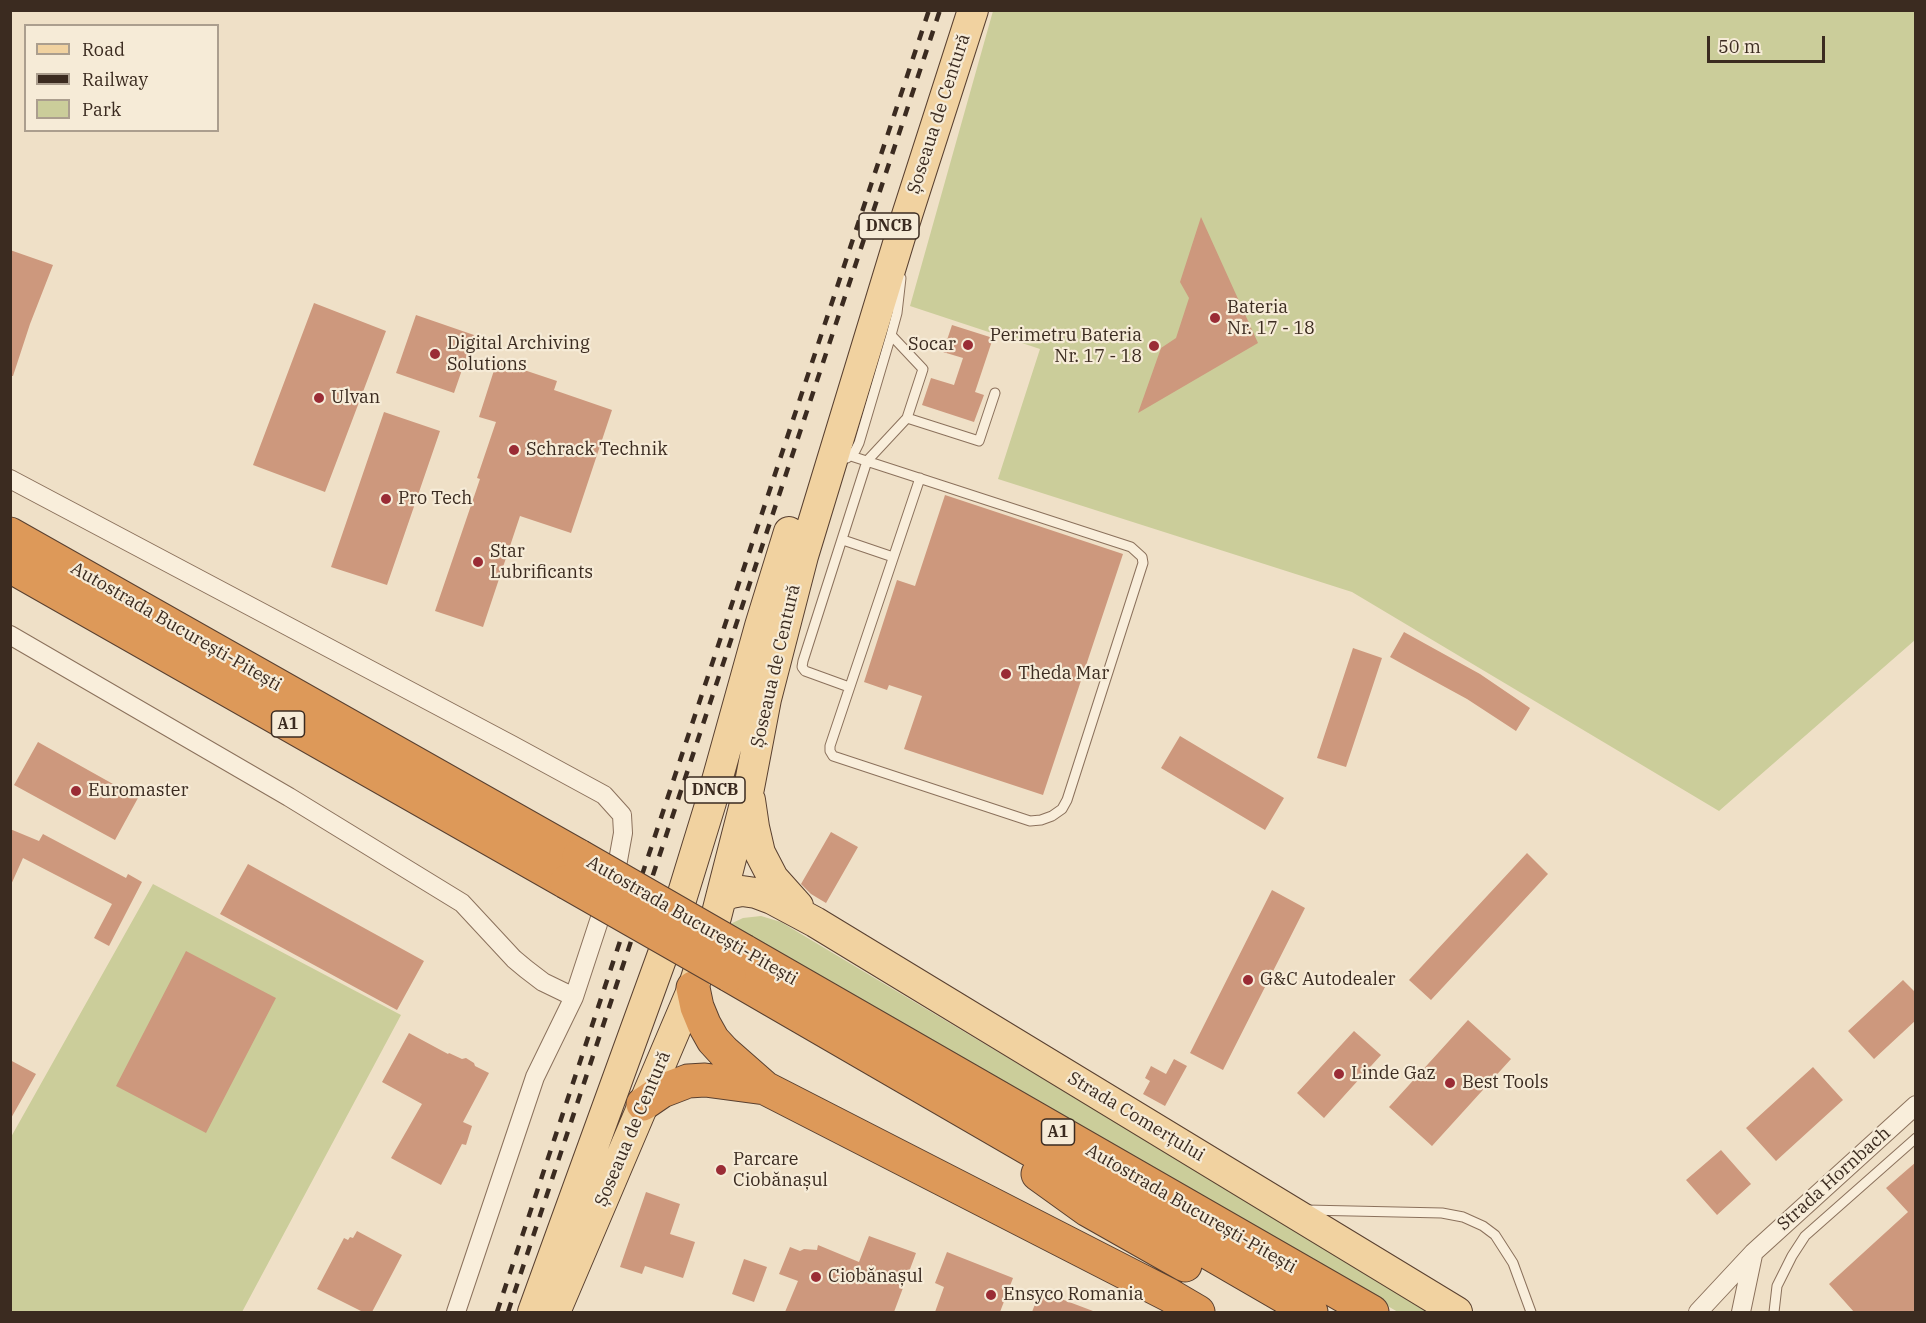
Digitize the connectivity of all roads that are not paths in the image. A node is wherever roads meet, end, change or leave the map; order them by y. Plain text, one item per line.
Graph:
1 (957, 10) edge
2 (973, 10) edge
3 (900, 237) junction
4 (891, 335) junction
5 (995, 393) dead end
6 (907, 418) junction
7 (867, 461) junction
8 (840, 462) junction
9 (920, 478) junction
10 (10, 479) edge
11 (10, 534) edge
12 (843, 540) junction
13 (893, 557) junction
14 (10, 566) edge
15 (10, 635) edge
16 (849, 687) junction
17 (749, 788) junction
18 (573, 869) junction
19 (722, 897) junction
20 (815, 922) junction
21 (736, 963) junction
22 (693, 988) junction
23 (574, 997) junction
24 (765, 1088) junction
25 (643, 1104) junction
26 (1916, 1105) edge
27 (958, 1108) junction
28 (1916, 1138) edge
29 (1063, 1168) junction
30 (1284, 1207) junction
31 (1753, 1253) junction
32 (456, 1312) edge
33 (533, 1312) edge
34 (555, 1312) edge
35 (1198, 1312) edge
36 (1268, 1312) edge
37 (1287, 1312) edge
38 (1311, 1312) edge
39 (1372, 1312) edge
40 (1457, 1312) edge
41 (1531, 1312) edge
42 (1698, 1312) edge
43 (1741, 1312) edge
44 (1774, 1312) edge

1 - 33 main road, Șoseaua de Centură / DNCB
2 - 3 main road, Șoseaua de Centură / DNCB
3 - 4 lane
3 - 8 main road, Șoseaua de Centură / DNCB
4 - 6 lane
4 - 8 lane
5 - 6 lane
6 - 7 lane
7 - 8 lane
7 - 9 lane
7 - 12 lane
8 - 17 main road, Șoseaua de Centură / DNCB
9 - 13 lane
9 - 16 lane
10 - 23 street
11 - 18 highway, Autostrada București-Pitești / A1
12 - 13 lane
12 - 16 lane
13 - 16 lane
14 - 18 highway, Autostrada București-Pitești / A1
15 - 23 street
17 - 19 main road, Șoseaua de Centură / DNCB
17 - 20 main road
18 - 21 highway, Autostrada București-Pitești / A1, bridge
19 - 20 main road
19 - 22 main road, Șoseaua de Centură / DNCB
20 - 30 main road, Strada Comerțului
21 - 27 highway, Autostrada București-Pitești / A1
21 - 39 highway, Autostrada București-Pitești / A1
22 - 24 highway
22 - 25 main road, Șoseaua de Centură / DNCB
23 - 32 street
24 - 25 highway
24 - 35 highway
25 - 34 main road, Șoseaua de Centură / DNCB
26 - 31 street, Strada Hornbach
27 - 29 highway, Autostrada București-Pitești / A1
27 - 36 highway
28 - 44 lane
29 - 37 highway
29 - 38 highway, Autostrada București-Pitești / A1
30 - 40 main road, Strada Comerțului
30 - 41 lane
31 - 42 street, Strada Hornbach
31 - 43 street

